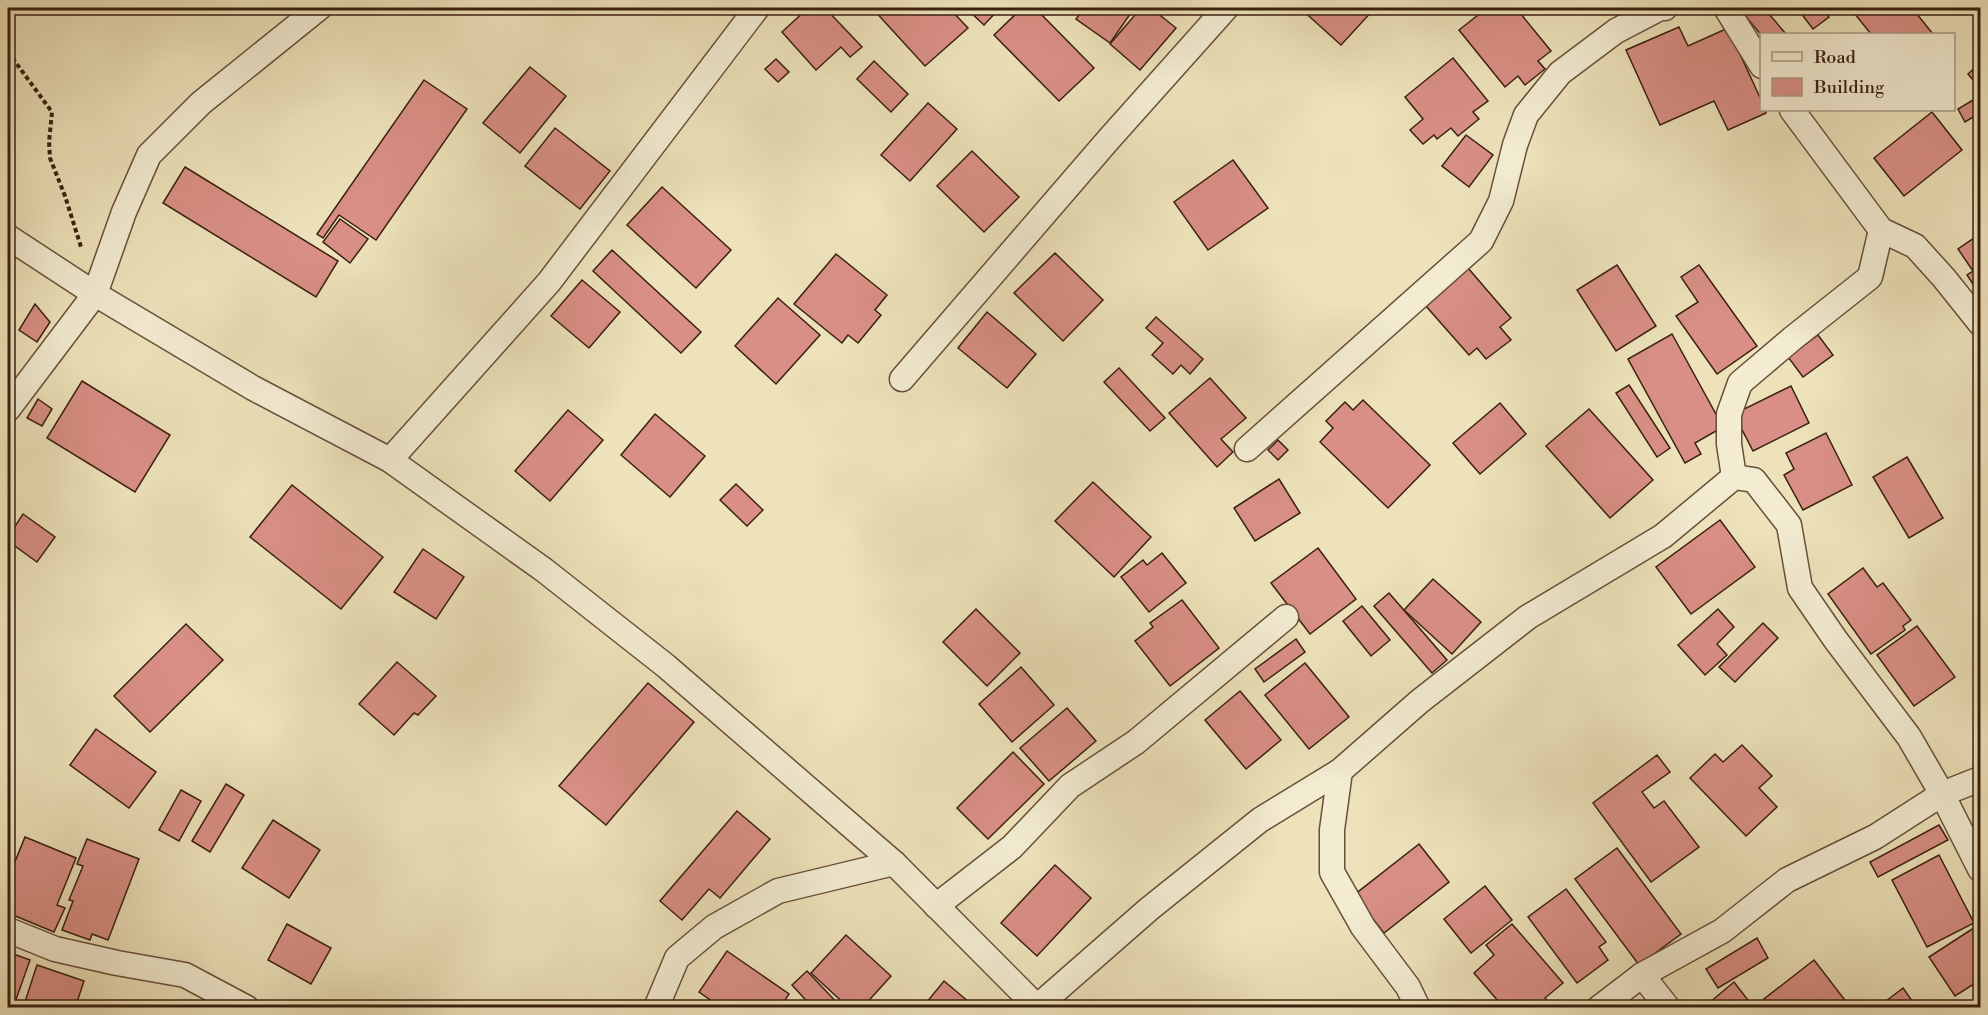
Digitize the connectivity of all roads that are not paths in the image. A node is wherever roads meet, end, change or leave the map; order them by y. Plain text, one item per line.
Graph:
1 (318, 8) edge
2 (757, 8) edge
3 (1226, 8) edge
4 (1665, 8) edge
5 (1726, 8) edge
6 (1760, 64) edge
7 (1793, 111) edge
8 (1881, 230) junction
9 (8, 237) edge
10 (95, 294) junction
11 (1980, 323) edge
12 (903, 379) dead end
13 (8, 409) edge
14 (1248, 449) dead end
15 (390, 460) junction
16 (1734, 477) junction
17 (1286, 617) dead end
18 (1340, 771) junction
19 (1980, 779) edge
20 (1942, 794) junction
21 (894, 863) junction
22 (1980, 869) edge
23 (936, 906) junction
24 (8, 930) edge
25 (1642, 975) junction
26 (1037, 1007) edge
27 (247, 1008) edge
28 (656, 1008) edge
29 (1418, 1008) edge
30 (1599, 1008) edge
31 (1668, 1008) edge

1 - 10 street
2 - 15 street
3 - 12 street
4 - 14 street
5 - 6 street
7 - 8 street
8 - 11 street
8 - 16 street
9 - 10 street
10 - 13 street
10 - 15 street
15 - 21 street
16 - 18 street
16 - 20 street
17 - 23 street
18 - 26 street
18 - 29 street
19 - 20 street
20 - 22 street
20 - 25 street
21 - 23 street
21 - 28 street
23 - 26 street
24 - 27 street
25 - 30 street
25 - 31 street

